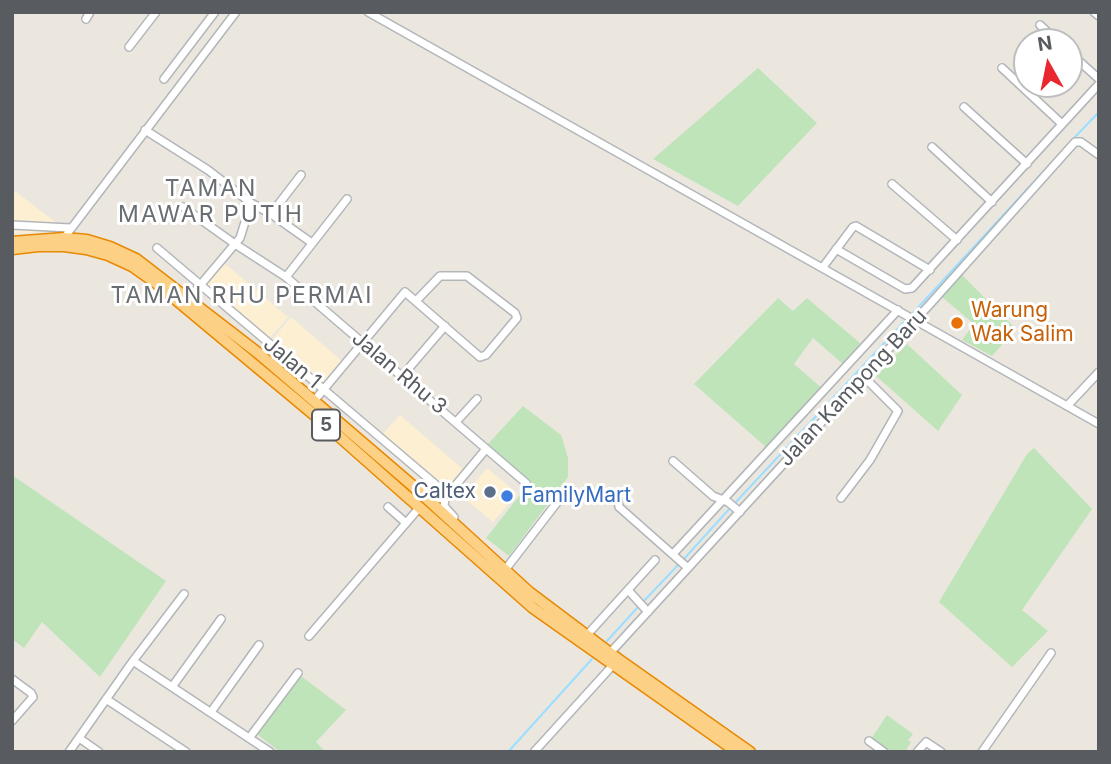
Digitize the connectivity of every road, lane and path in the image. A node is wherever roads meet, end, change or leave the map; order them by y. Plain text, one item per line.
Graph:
1 (156, 12) edge
2 (215, 12) edge
3 (236, 12) edge
4 (368, 12) edge
5 (1094, 12) edge
6 (1099, 16) edge
7 (1040, 24) dead end
8 (1044, 28) edge
9 (129, 47) dead end
10 (1083, 66) edge
11 (1002, 68) dead end
12 (164, 79) dead end
13 (1099, 81) edge
14 (964, 107) dead end
15 (1062, 124) junction
16 (145, 130) junction
17 (932, 147) dead end
18 (1099, 155) edge
19 (1027, 164) junction
20 (301, 175) dead end
21 (892, 184) dead end
22 (347, 199) dead end
23 (992, 202) junction
24 (251, 203) junction
25 (183, 207) dead end
26 (271, 214) junction
27 (12, 225) edge
28 (70, 228) junction
29 (64, 237) junction
30 (957, 240) junction
31 (12, 242) edge
32 (312, 243) junction
33 (235, 244) junction
34 (157, 248) dead end
35 (12, 249) edge
36 (836, 249) junction
37 (822, 267) junction
38 (930, 270) junction
39 (286, 277) junction
40 (201, 285) junction
41 (417, 300) junction
42 (187, 302) junction
43 (898, 310) junction
44 (916, 320) junction
45 (445, 326) junction
46 (268, 342) junction
47 (363, 342) junction
48 (258, 354) junction
49 (1099, 372) edge
50 (403, 375) junction
51 (864, 377) junction
52 (323, 389) junction
53 (477, 399) dead end
54 (314, 401) junction
55 (1067, 406) junction
56 (456, 422) junction
57 (1099, 424) edge
58 (486, 449) junction
59 (673, 461) dead end
60 (526, 483) dead end
61 (413, 486) junction
62 (612, 494) dead end
63 (447, 496) junction
64 (562, 496) dead end
65 (841, 498) dead end
66 (725, 502) junction
67 (388, 507) dead end
68 (419, 508) junction
69 (738, 510) junction
70 (406, 523) junction
71 (463, 531) junction
72 (654, 560) dead end
73 (681, 561) junction
74 (505, 570) junction
75 (628, 590) junction
76 (184, 594) dead end
77 (646, 610) junction
78 (221, 619) dead end
79 (587, 635) junction
80 (309, 636) dead end
81 (259, 645) dead end
82 (610, 653) junction
83 (1051, 653) dead end
84 (133, 661) junction
85 (613, 665) junction
86 (298, 673) dead end
87 (12, 679) edge
88 (172, 687) junction
89 (106, 699) junction
90 (211, 712) junction
91 (12, 721) edge
92 (250, 737) junction
93 (79, 738) junction
94 (869, 741) dead end
95 (69, 752) edge
96 (99, 752) edge
97 (186, 752) edge
98 (270, 752) edge
99 (534, 752) edge
100 (737, 752) edge
101 (750, 752) edge
102 (884, 752) edge
103 (917, 752) edge
104 (941, 752) edge
105 (982, 752) edge

1 - 9 street
2 - 12 street
3 - 16 street
4 - 37 street
5 - 6 street
7 - 8 street
10 - 13 street
11 - 15 street
13 - 15 street
14 - 19 street
15 - 19 street
16 - 24 street
16 - 28 street
17 - 23 street
18 - 44 street, Jalan Kampong Baru
19 - 23 street
20 - 26 street
21 - 30 street
22 - 32 street
23 - 30 street
24 - 26 street
24 - 33 street
25 - 33 street, Jalan Rhu 3
26 - 32 street
27 - 28 street
28 - 29 street
29 - 31 highway, 5
29 - 42 highway, 5
30 - 38 street
32 - 39 street
33 - 39 street, Jalan Rhu 3
33 - 40 street
34 - 40 street, Jalan 1
35 - 42 highway, 5
36 - 37 street
36 - 38 street
36 - 38 street
37 - 43 street
39 - 47 street, Jalan Rhu 3
40 - 42 street
40 - 46 street, Jalan 1
41 - 45 street
41 - 45 street
41 - 47 street
42 - 48 highway, 5
42 - 68 highway, 5
43 - 44 street
43 - 66 street
44 - 51 street, Jalan Kampong Baru
44 - 55 street
45 - 50 street
46 - 48 street
46 - 52 street, Jalan 1
47 - 50 street, Jalan Rhu 3
47 - 52 street
48 - 54 highway, 5
49 - 55 street
50 - 56 street, Jalan Rhu 3
51 - 65 street
51 - 69 street, Jalan Kampong Baru
52 - 54 street
52 - 63 street, Jalan 1
53 - 56 street
54 - 61 highway, 5
55 - 57 street
56 - 58 street, Jalan Rhu 3
58 - 60 street, Jalan Rhu 3
58 - 63 street
59 - 66 street
61 - 63 street
61 - 71 highway, 5
62 - 73 street
63 - 71 street
64 - 74 street
66 - 69 street
66 - 73 street
67 - 70 street
68 - 70 street
68 - 85 highway, 5
69 - 73 street, Jalan Kampong Baru
70 - 80 street
71 - 74 highway, 5
72 - 75 street
73 - 77 street, Jalan Kampong Baru
74 - 79 highway, 5
75 - 77 street
75 - 79 street
76 - 84 street
77 - 82 street, Jalan Kampong Baru
78 - 88 street
79 - 82 highway, 5
81 - 90 street
82 - 101 highway, 5
83 - 105 street
84 - 88 street
84 - 89 street
85 - 99 street
85 - 100 highway, 5
86 - 92 street
87 - 91 street
88 - 90 street
89 - 93 street
89 - 97 street
90 - 92 street
92 - 98 street
93 - 95 street
93 - 96 street
94 - 102 street
103 - 104 street

